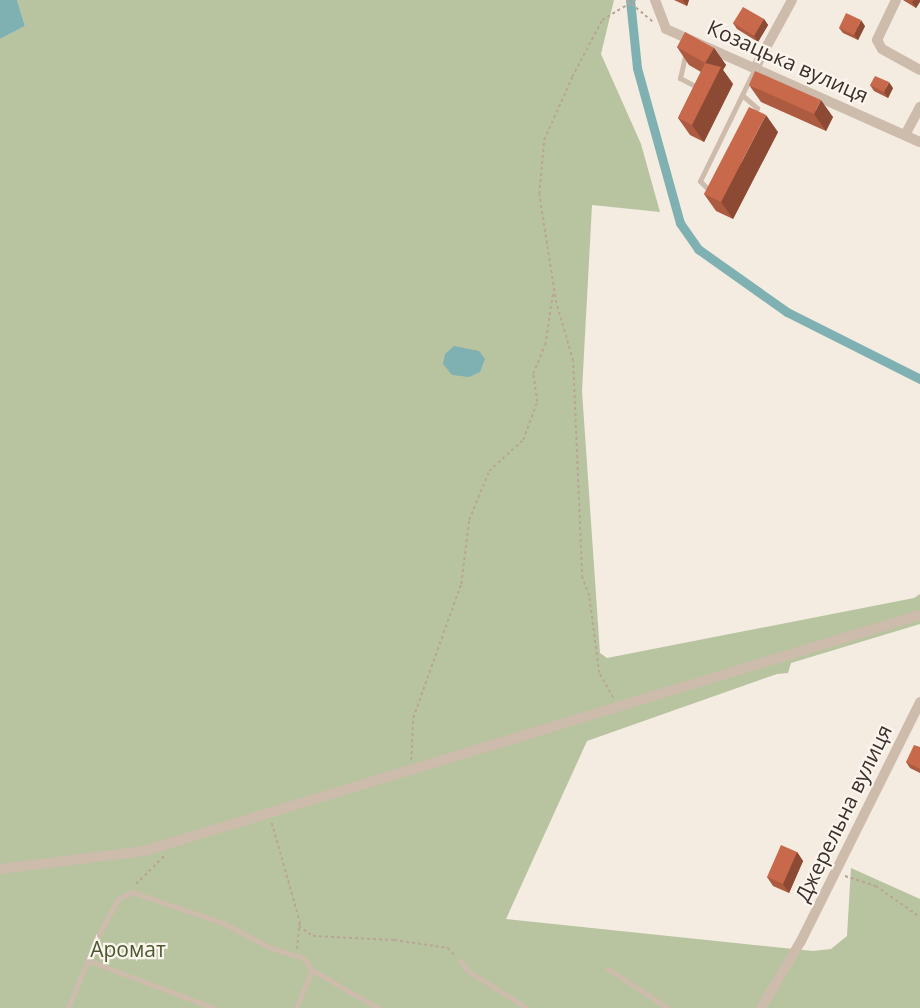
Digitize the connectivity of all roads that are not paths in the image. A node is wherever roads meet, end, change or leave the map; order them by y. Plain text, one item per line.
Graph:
1 (792, 0) edge
2 (896, 0) edge
3 (655, 1) edge
4 (689, 39) junction
5 (755, 68) junction
6 (920, 70) edge
7 (699, 88) edge
8 (742, 95) junction
9 (920, 107) edge
10 (752, 118) edge
11 (905, 135) junction
12 (920, 142) edge
13 (717, 184) edge
14 (920, 615) edge
15 (920, 702) edge
16 (0, 868) edge
17 (87, 960) junction
18 (460, 961) road end
19 (608, 969) dead end
20 (312, 970) junction
21 (68, 1008) edge
22 (214, 1008) edge
23 (296, 1008) edge
24 (378, 1008) edge
25 (527, 1008) edge
26 (668, 1008) edge
27 (761, 1008) edge

1 - 5 street
2 - 6 street
3 - 4 street, Козацька вулиця
4 - 5 street, Козацька вулиця
4 - 7 lane
5 - 8 lane
5 - 11 street, Козацька вулиця
8 - 10 lane
8 - 13 lane
9 - 11 street
11 - 12 street, Козацька вулиця
14 - 16 street
15 - 27 street, Джерельна вулиця
17 - 20 lane
17 - 21 lane
17 - 22 lane
18 - 25 lane
19 - 26 lane
20 - 23 lane
20 - 24 lane

